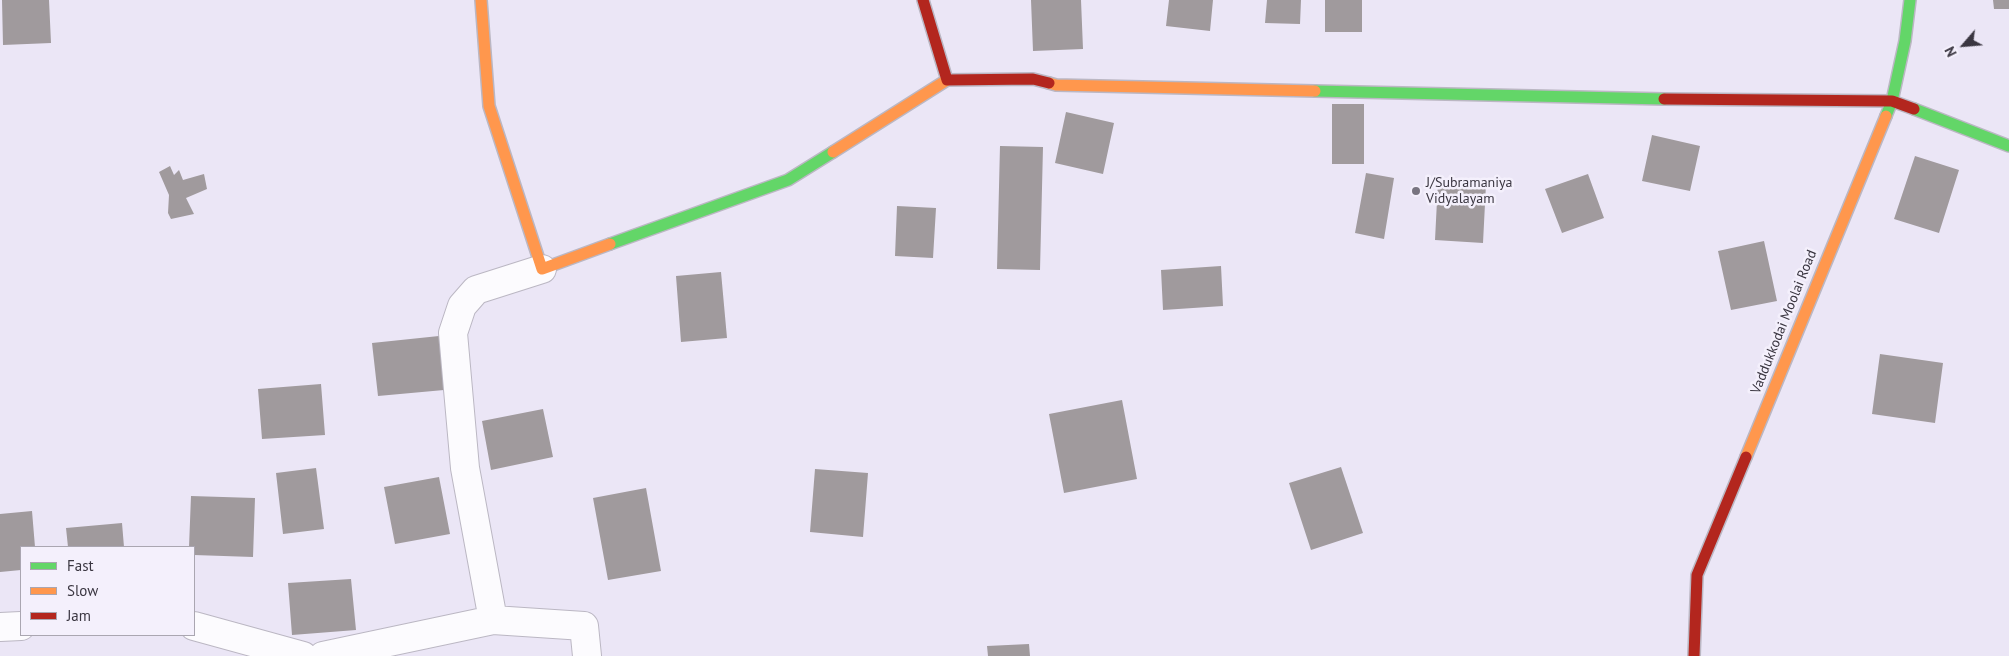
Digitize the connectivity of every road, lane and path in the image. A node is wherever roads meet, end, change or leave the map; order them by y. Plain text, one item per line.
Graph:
1 (481, 0) edge
2 (923, 0) edge
3 (1910, 0) edge
4 (948, 80) junction
5 (1892, 101) junction
6 (2009, 146) edge
7 (542, 269) junction
8 (493, 620) junction
9 (20, 626) edge
10 (195, 626) edge
11 (0, 627) edge
12 (302, 656) edge
13 (323, 656) edge
14 (587, 656) edge
15 (1694, 656) edge

1 - 7 street
2 - 4 street
3 - 5 street, Vaddukkodai Moolai Road
4 - 5 street
4 - 7 street
5 - 6 street
5 - 15 street, Vaddukkodai Moolai Road
7 - 8 street
8 - 13 street
8 - 14 street
9 - 11 street
10 - 12 street

